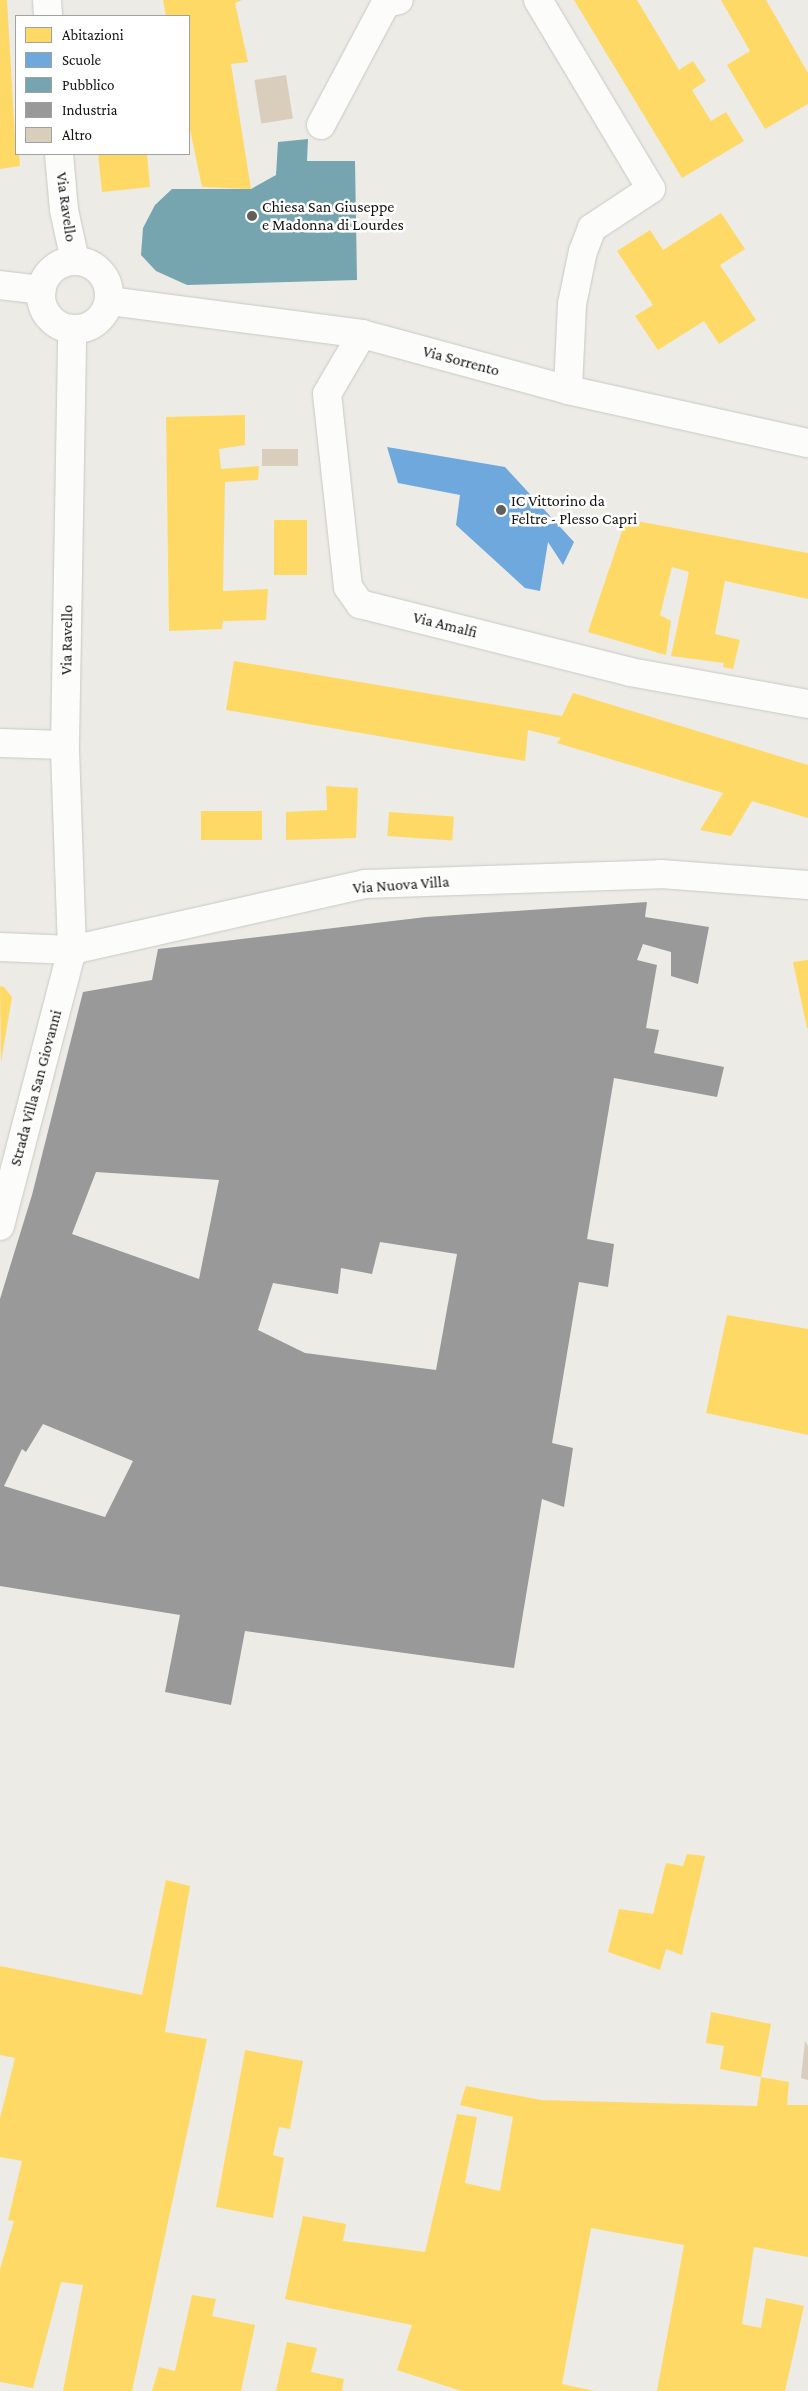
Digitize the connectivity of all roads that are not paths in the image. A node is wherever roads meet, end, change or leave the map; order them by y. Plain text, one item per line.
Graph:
1 (47, 0) edge
2 (538, 0) edge
3 (390, 1) edge
4 (48, 15) edge
5 (321, 125) dead end
6 (59, 155) edge
7 (74, 261) junction
8 (0, 285) edge
9 (42, 290) junction
10 (109, 301) junction
11 (72, 329) junction
12 (362, 334) junction
13 (568, 390) junction
14 (808, 443) edge
15 (808, 704) edge
16 (0, 743) edge
17 (65, 746) junction
18 (808, 885) edge
19 (0, 947) edge
20 (72, 950) junction
21 (0, 1226) edge

1 - 4 street
2 - 13 street
3 - 5 street
6 - 7 street, Via Ravello
7 - 9 street
7 - 10 street
8 - 9 street
9 - 11 street
10 - 11 street
10 - 12 street, Via Sorrento
11 - 17 street, Via Ravello
12 - 13 street, Via Sorrento
12 - 15 street, Via Amalfi
13 - 14 street, Via Sorrento
16 - 17 street
17 - 20 street, Via Ravello
18 - 20 street, Via Nuova Villa
19 - 20 street, Via Nuova Villa
20 - 21 street, Strada Villa San Giovanni

